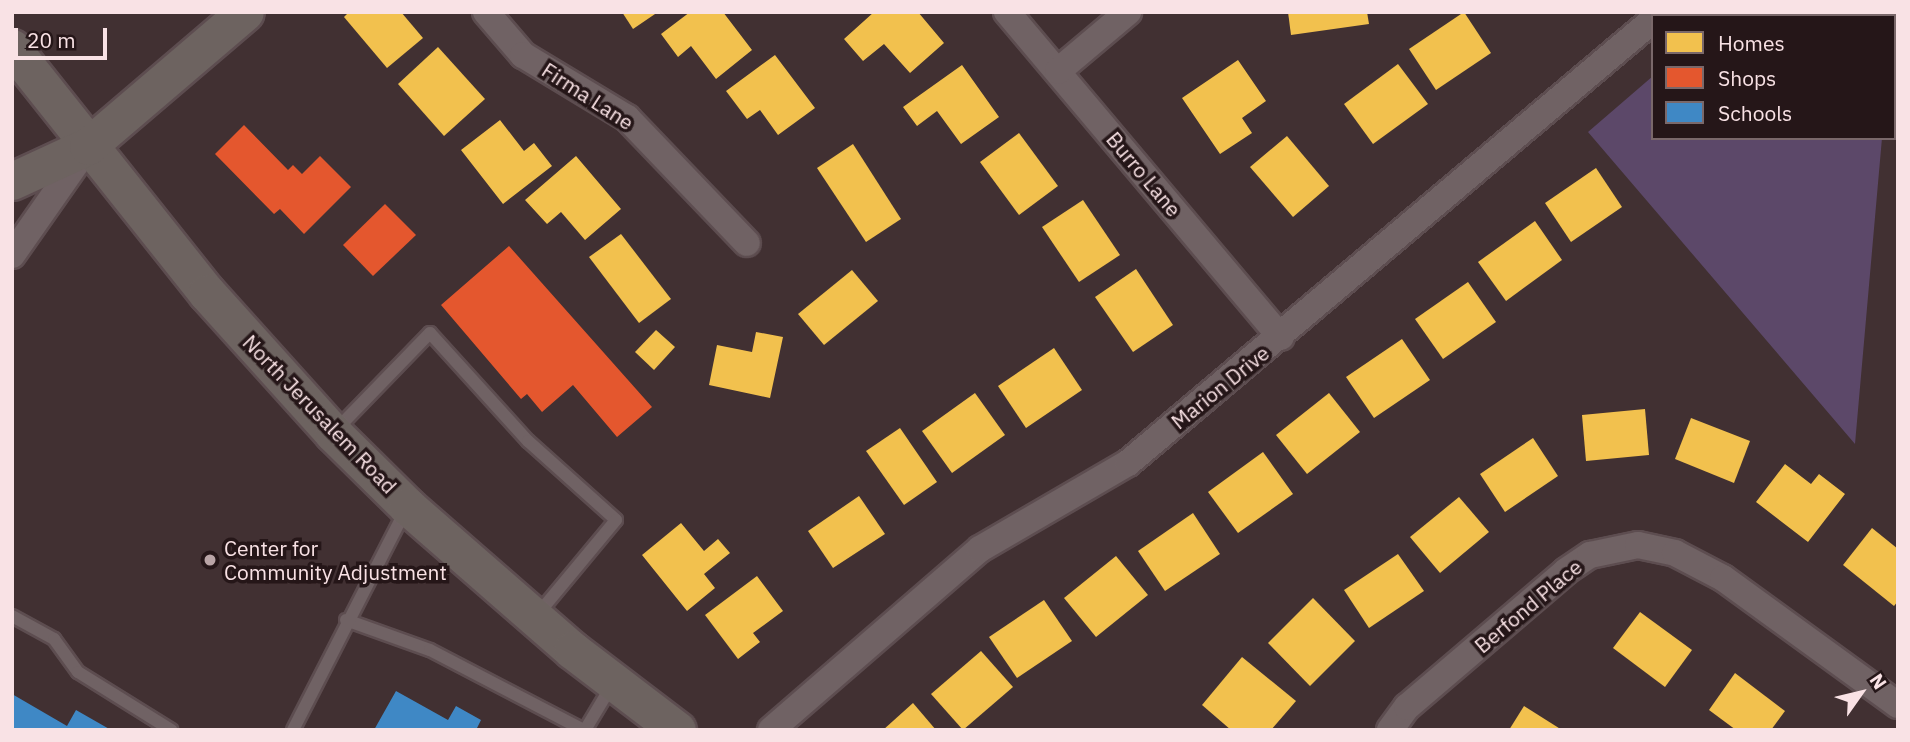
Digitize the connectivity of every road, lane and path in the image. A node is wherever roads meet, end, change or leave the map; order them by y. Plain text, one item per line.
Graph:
1 (245, 12) edge
2 (486, 12) edge
3 (1007, 12) edge
4 (1128, 12) edge
5 (1651, 22) edge
6 (12, 48) edge
7 (1058, 71) junction
8 (88, 146) junction
9 (12, 181) edge
10 (747, 243) dead end
11 (12, 255) edge
12 (1281, 337) junction
13 (333, 433) junction
14 (407, 506) junction
15 (12, 616) edge
16 (535, 618) junction
17 (346, 620) junction
18 (613, 683) junction
19 (1898, 705) edge
20 (171, 730) edge
21 (293, 730) edge
22 (584, 730) edge
23 (677, 730) edge
24 (771, 730) edge
25 (1390, 730) edge

1 - 8 main road
2 - 10 street, Firma Lane
3 - 7 street, Burro Lane
4 - 7 street
5 - 12 street, Marion Drive
6 - 8 main road, North Jerusalem Road
7 - 12 street, Burro Lane
8 - 9 main road
8 - 11 street
8 - 13 main road, North Jerusalem Road
12 - 24 street, Marion Drive
13 - 14 main road, North Jerusalem Road
13 - 16 lane
14 - 16 main road, North Jerusalem Road
14 - 17 lane
15 - 20 lane
16 - 18 main road, North Jerusalem Road
17 - 21 lane
17 - 22 lane
18 - 22 lane
18 - 23 main road, North Jerusalem Road
19 - 25 street, Berfond Place

